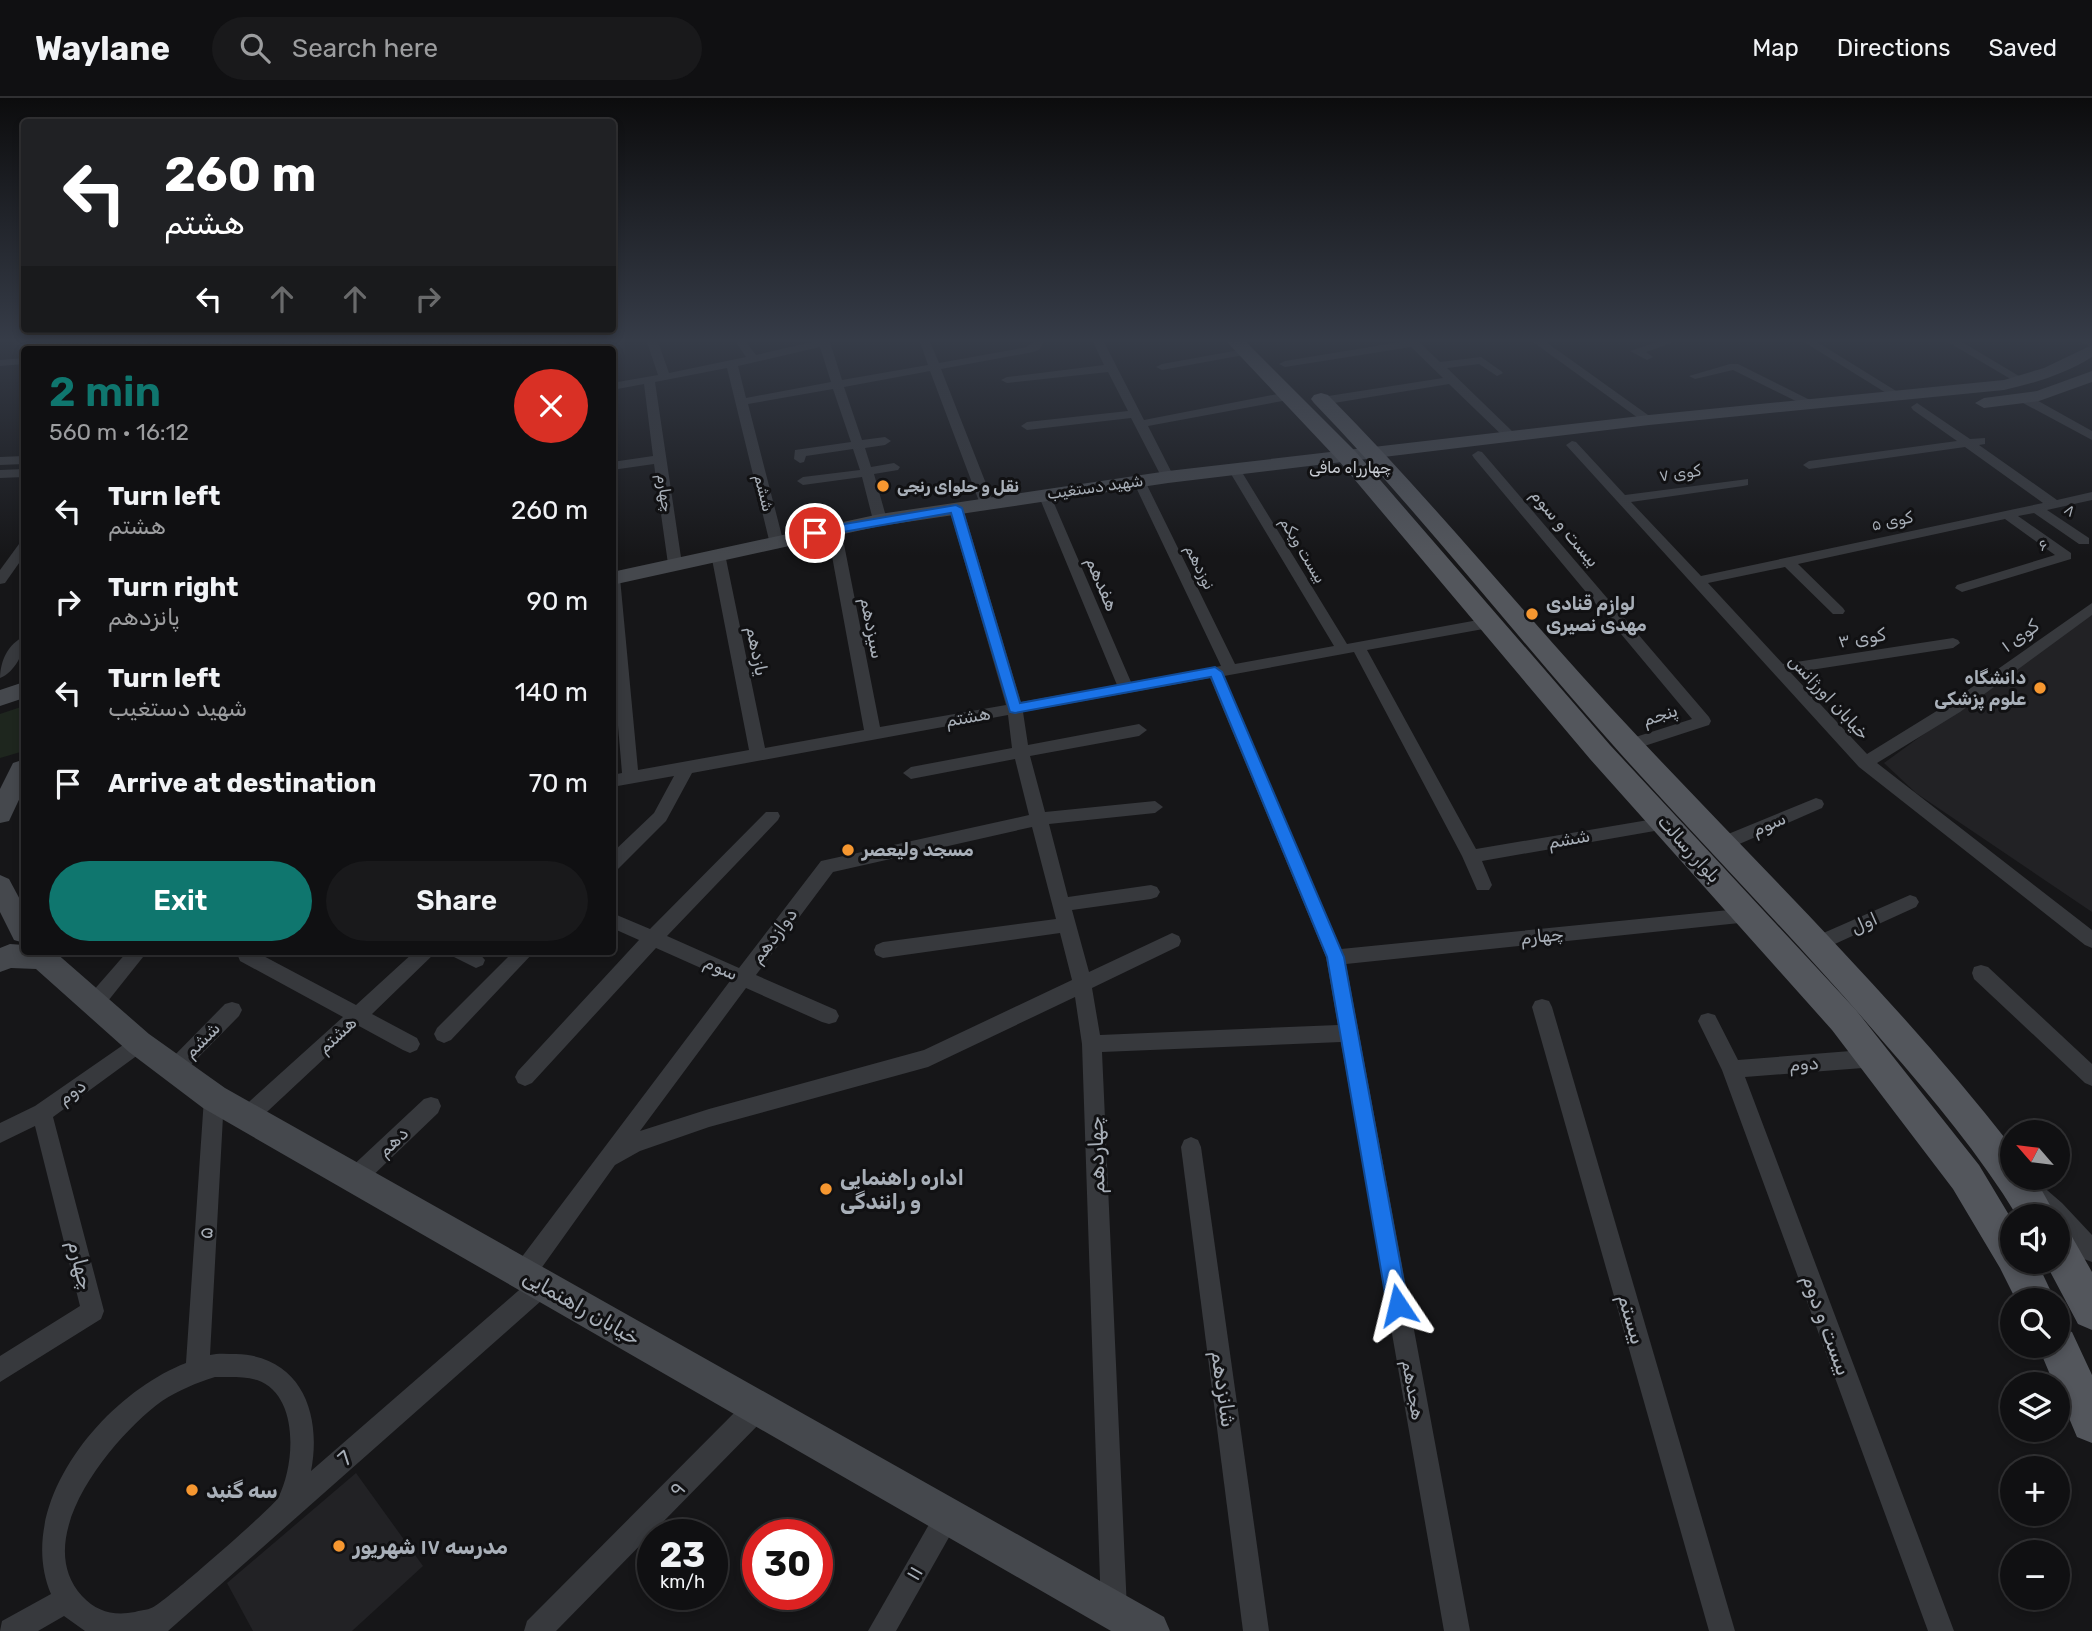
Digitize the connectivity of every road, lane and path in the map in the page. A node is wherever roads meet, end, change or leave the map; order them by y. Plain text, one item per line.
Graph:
1 (654, 414) edge
2 (744, 414) edge
3 (848, 414) edge
4 (952, 414) edge
5 (1135, 414) edge
6 (1174, 414) edge
7 (1310, 414) edge
8 (1331, 414) edge
9 (1486, 414) edge
10 (1640, 414) edge
11 (1710, 414) edge
12 (1858, 414) edge
13 (1928, 414) edge
14 (2051, 414) edge
15 (1138, 419) junction
16 (1649, 420) junction
17 (1027, 426) dead end
18 (1510, 436) junction
19 (2092, 436) edge
20 (884, 441) dead end
21 (1975, 442) junction
22 (858, 445) junction
23 (1572, 445) junction
24 (1361, 454) junction
25 (1478, 455) junction
26 (660, 459) junction
27 (800, 459) dead end
28 (21, 460) edge
29 (0, 461) edge
30 (616, 465) edge
31 (1809, 465) dead end
32 (894, 467) dead end
33 (1234, 469) junction
34 (867, 472) junction
35 (21, 473) edge
36 (0, 474) edge
37 (1168, 477) junction
38 (803, 481) dead end
39 (1139, 481) junction
40 (1743, 482) dead end
41 (1044, 494) junction
42 (2090, 498) edge
43 (1622, 499) junction
44 (987, 504) junction
45 (2054, 504) junction
46 (956, 508) junction
47 (2036, 508) junction
48 (2008, 515) junction
49 (880, 520) junction
50 (834, 529) junction
51 (776, 540) junction
52 (2084, 541) dead end
53 (21, 551) edge
54 (718, 554) junction
55 (1787, 561) junction
56 (675, 564) junction
57 (616, 577) edge
58 (0, 580) edge
59 (1699, 581) junction
60 (1962, 588) dead end
61 (2092, 608) edge
62 (616, 611) edge
63 (1838, 611) dead end
64 (1489, 623) junction
65 (1952, 643) dead end
66 (1350, 647) junction
67 (21, 650) edge
68 (1222, 670) junction
69 (1777, 670) junction
70 (1126, 688) junction
71 (6, 689) edge
72 (1015, 708) junction
73 (1703, 721) joint
74 (1139, 730) dead end
75 (873, 734) junction
76 (1629, 745) junction
77 (1021, 752) junction
78 (1600, 752) junction
79 (758, 755) junction
80 (1865, 763) junction
81 (686, 768) junction
82 (16, 771) edge
83 (911, 773) dead end
84 (631, 778) junction
85 (616, 780) edge
86 (1816, 804) dead end
87 (1155, 807) dead end
88 (0, 814) edge
89 (772, 816) dead end
90 (1039, 820) junction
91 (1666, 823) junction
92 (1722, 844) junction
93 (1471, 856) junction
94 (616, 860) edge
95 (1483, 885) dead end
96 (0, 886) edge
97 (1152, 892) dead end
98 (1910, 902) dead end
99 (1062, 915) junction
100 (1749, 915) junction
101 (616, 922) edge
102 (21, 924) edge
103 (653, 938) junction
104 (2092, 940) edge
105 (21, 941) edge
106 (1172, 941) dead end
107 (0, 942) edge
108 (1819, 943) junction
109 (21, 948) edge
110 (883, 950) dead end
111 (44, 955) edge
112 (135, 955) edge
113 (424, 955) edge
114 (522, 955) edge
115 (247, 956) dead end
116 (1335, 957) junction
117 (0, 960) edge
118 (1981, 973) dead end
119 (743, 978) junction
120 (1082, 983) junction
121 (93, 1005) junction
122 (1542, 1007) dead end
123 (232, 1010) dead end
124 (1880, 1011) junction
125 (829, 1016) dead end
126 (356, 1017) junction
127 (1844, 1020) junction
128 (1708, 1021) dead end
129 (1349, 1033) junction
130 (444, 1034) dead end
131 (139, 1043) junction
132 (410, 1044) dead end
133 (1092, 1044) junction
134 (1876, 1058) junction
135 (173, 1069) junction
136 (1732, 1069) junction
137 (525, 1077) dead end
138 (2092, 1077) edge
139 (214, 1098) junction
140 (431, 1106) dead end
141 (42, 1113) junction
142 (247, 1117) junction
143 (0, 1133) edge
144 (1191, 1147) dead end
145 (2000, 1158) edge
146 (605, 1161) junction
147 (355, 1178) junction
148 (2031, 1190) edge
149 (2000, 1234) edge
150 (2092, 1251) edge
151 (2070, 1270) edge
152 (533, 1280) junction
153 (2092, 1310) edge
154 (2063, 1358) edge
155 (197, 1368) junction
156 (0, 1370) edge
157 (757, 1408) junction
158 (2092, 1423) edge
159 (288, 1508) junction
160 (948, 1516) junction
161 (66, 1600) junction
162 (154, 1625) edge
163 (1135, 1625) edge
164 (12, 1631) edge
165 (537, 1631) edge
166 (881, 1631) edge
167 (1256, 1631) edge
168 (1457, 1631) edge
169 (1722, 1631) edge
170 (1941, 1631) edge

1 - 26 street, چهارم
2 - 51 street, ششم
3 - 22 street
4 - 44 street
5 - 15 street
6 - 15 street
7 - 24 main road
8 - 24 main road
9 - 18 street
10 - 16 street
11 - 16 main road, شهید دستغیب
12 - 23 main road
13 - 21 street
14 - 19 street
15 - 17 street
15 - 37 street
16 - 18 main road, شهید دستغیب
18 - 24 main road, شهید دستغیب
20 - 22 street
21 - 31 street
21 - 45 street
22 - 27 street
22 - 34 street
23 - 25 main road
23 - 43 street, خیابان اورژانس
24 - 25 main road
24 - 33 main road, شهید دستغیب
24 - 64 main road, بلوار رسالت
24 - 76 main road, بلوار رسالت
25 - 73 street, بیست و سوم
26 - 30 street
26 - 56 street, چهارم
28 - 29 street
32 - 34 street
33 - 37 main road, شهید دستغیب
33 - 66 street, بیست ویکم
34 - 38 street
34 - 49 street
35 - 36 street
37 - 39 main road, شهید دستغیب
39 - 41 main road, شهید دستغیب
39 - 68 street, نوزدهم
40 - 43 street, کوی ۷
41 - 44 main road, شهید دستغیب
41 - 70 street, هفدهم
42 - 45 street, کوی ۵
43 - 59 street, خیابان اورژانس
44 - 46 main road, شهید دستغیب
45 - 47 street, کوی ۵
46 - 49 main road, شهید دستغیب
46 - 72 street, چهاردهم
47 - 48 street, کوی ۵
47 - 52 street, ۸
48 - 55 street, کوی ۵
48 - 60 street, ۶
49 - 50 main road, شهید دستغیب
50 - 51 main road, شهید دستغیب
50 - 75 street, سیزدهم
51 - 54 main road, شهید دستغیب
53 - 58 street
54 - 56 main road, شهید دستغیب
54 - 79 street, یازدهم
55 - 59 street, کوی ۵
55 - 63 street
56 - 57 main road, شهید دستغیب
59 - 69 street, خیابان اورژانس
61 - 80 street, کوی ۱
62 - 84 street
64 - 66 street, هشتم
64 - 78 main road, بلوار رسالت
65 - 69 street, کوی ۳
66 - 68 street, هشتم
66 - 93 street, بیست ویکم
67 - 71 street
68 - 70 street, هشتم
68 - 116 street, هجدهم
69 - 80 street, خیابان اورژانس
70 - 72 street, هشتم
72 - 75 street, هشتم
72 - 77 street, چهاردهم
73 - 76 street, پنجم
74 - 77 street
75 - 79 street, هشتم
76 - 78 main road
76 - 92 main road, بلوار رسالت
77 - 83 street
77 - 90 street, چهاردهم
78 - 91 main road, بلوار رسالت
79 - 81 street, هشتم
80 - 104 street, خیابان اورژانس
81 - 84 street, هشتم
81 - 94 street
82 - 88 main road
84 - 85 street, هشتم
86 - 92 street, سوم
87 - 90 street, دوازدهم
89 - 103 street
90 - 99 street, چهاردهم
90 - 119 street, دوازدهم
91 - 93 street, ششم
91 - 100 main road, بلوار رسالت
92 - 108 main road, بلوار رسالت
93 - 95 street, بیست ویکم
96 - 102 main road, خیابان راهنمایی
97 - 99 street
98 - 108 street, اول
99 - 110 street
99 - 120 street, چهاردهم
100 - 116 street, چهارم
100 - 127 main road, بلوار رسالت
101 - 103 street, سوم
103 - 119 street, سوم
103 - 137 street
105 - 107 main road
106 - 120 street
108 - 124 main road, بلوار رسالت
109 - 117 main road
111 - 121 main road, خیابان راهنمایی
112 - 121 street
113 - 126 street, هشتم
114 - 130 street
115 - 126 street
116 - 129 street, هجدهم
118 - 138 street
119 - 125 street, سوم
119 - 146 street, دوازدهم
120 - 133 street, چهاردهم
120 - 146 street
121 - 131 main road, خیابان راهنمایی
122 - 169 street, بیستم
123 - 135 street, ششم
124 - 127 main road
124 - 145 main road, بلوار رسالت
126 - 132 street
126 - 142 street, هشتم
127 - 134 main road, بلوار رسالت
128 - 136 street, بیست و دوم
129 - 133 street
129 - 168 street, هجدهم
131 - 135 main road, خیابان راهنمایی
131 - 141 street, دوم
133 - 163 street, چهاردهم
134 - 136 street, دوم
134 - 149 main road, بلوار رسالت
135 - 139 main road, خیابان راهنمایی
136 - 170 street, بیست و دوم
139 - 142 main road, خیابان راهنمایی
139 - 155 street, ۵
140 - 147 street, دهم
141 - 143 street, دوم
141 - 156 street, چهارم
142 - 147 main road, خیابان راهنمایی
144 - 167 street, شانزدهم
146 - 152 street, دوازدهم
147 - 152 main road, خیابان راهنمایی
148 - 150 street
151 - 153 main road
152 - 157 main road, خیابان راهنمایی
152 - 159 street, 7
154 - 158 main road
155 - 159 street
155 - 161 street
157 - 160 main road, خیابان راهنمایی
157 - 165 street, ۹
159 - 162 street, 7
160 - 163 main road, خیابان راهنمایی
160 - 166 street, ۱۱
161 - 162 street
161 - 164 street

